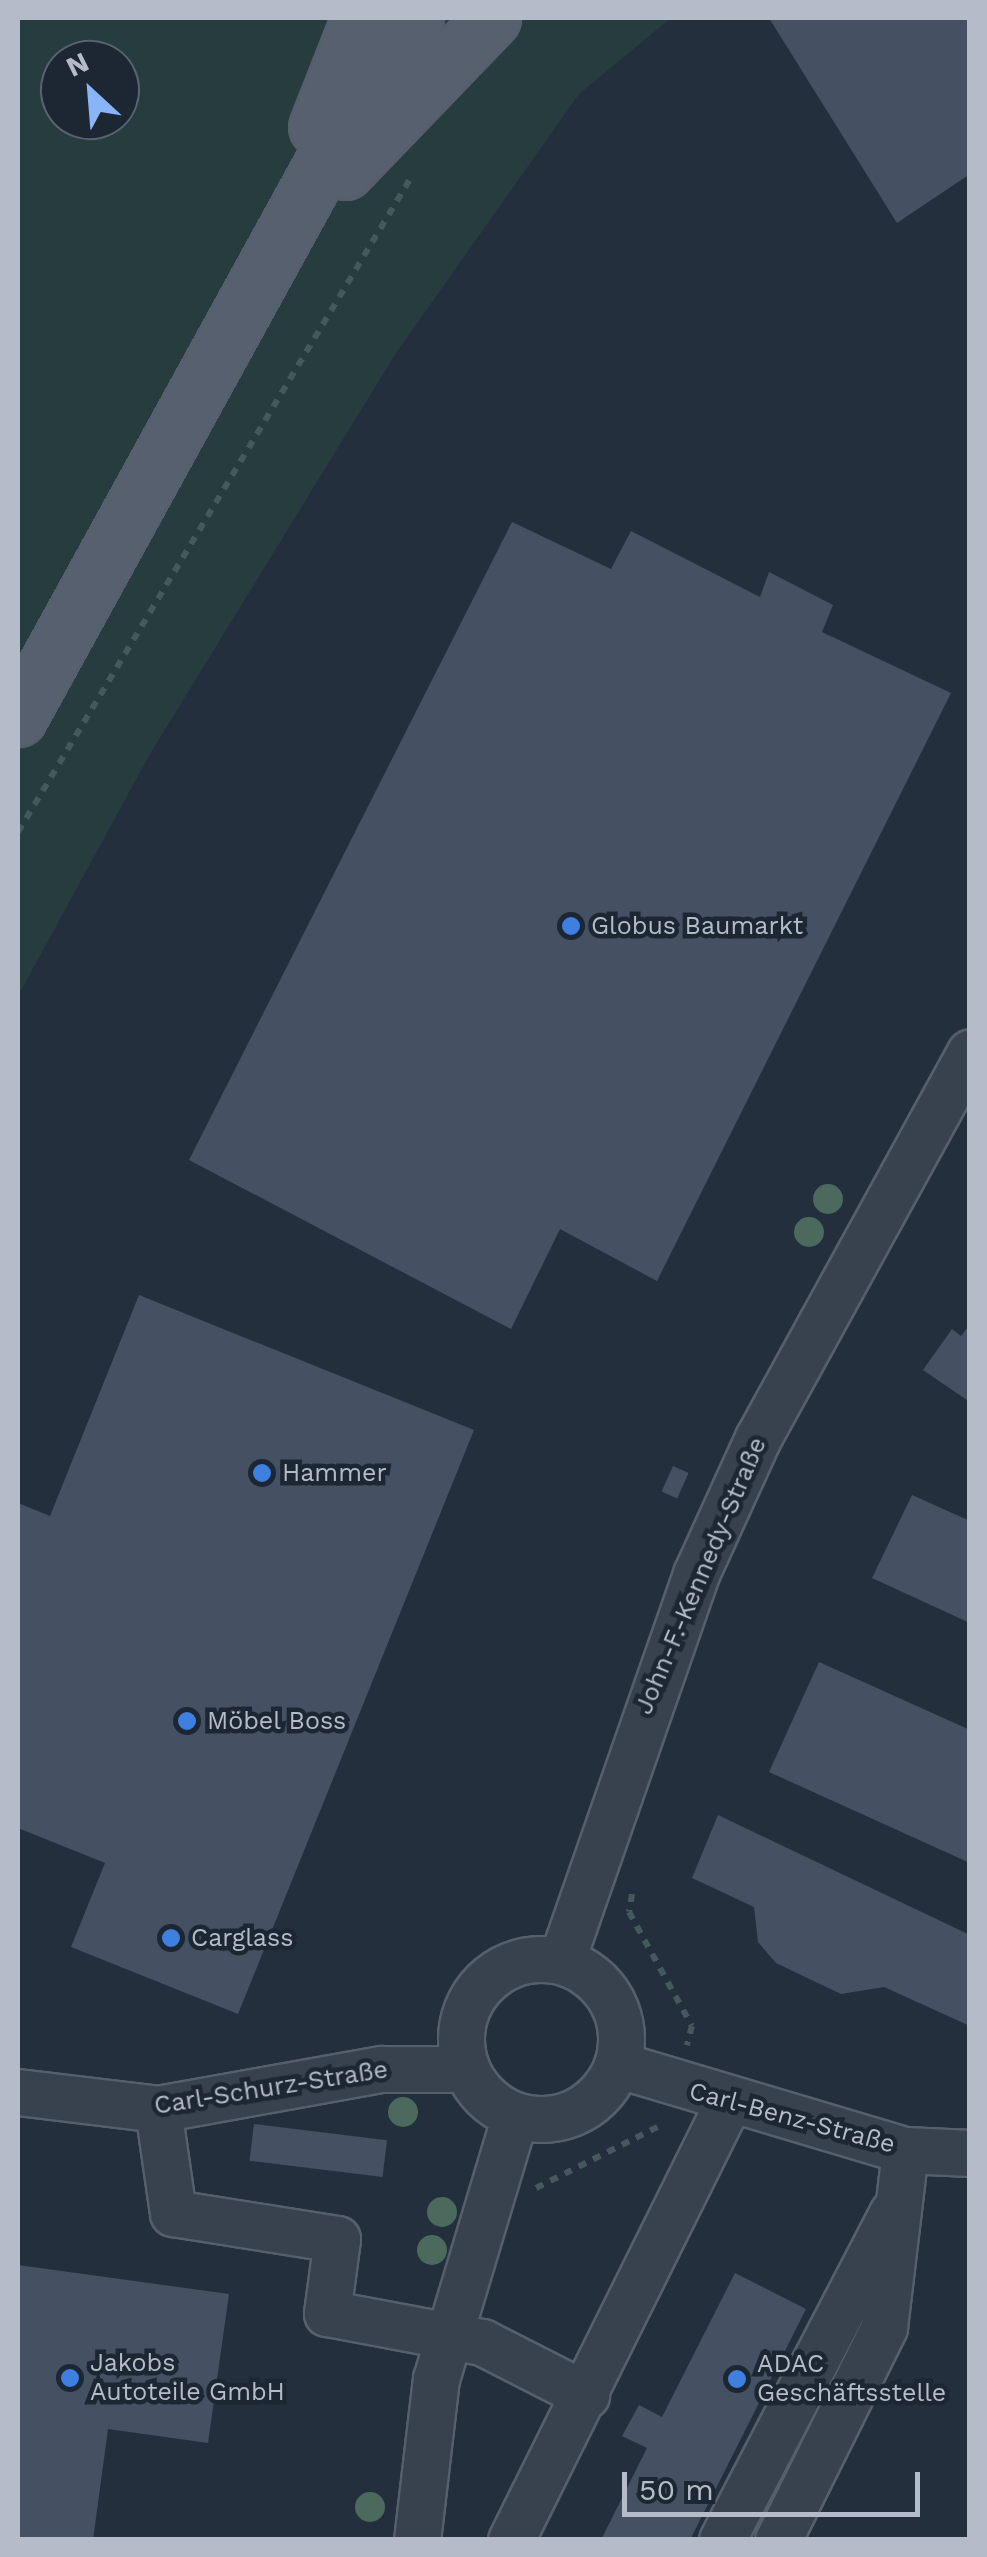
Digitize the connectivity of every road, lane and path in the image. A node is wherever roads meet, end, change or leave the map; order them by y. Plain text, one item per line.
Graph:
1 (360, 18) edge
2 (415, 18) edge
3 (492, 18) edge
4 (427, 155) dead end
5 (287, 231) junction
6 (18, 718) edge
7 (18, 832) edge
8 (970, 1054) edge
9 (562, 1960) junction
10 (618, 2065) junction
11 (466, 2069) junction
12 (18, 2092) edge
13 (729, 2101) junction
14 (158, 2110) junction
15 (515, 2116) junction
16 (906, 2150) junction
17 (970, 2154) edge
18 (901, 2195) junction
19 (450, 2334) junction
20 (586, 2395) junction
21 (418, 2540) edge
22 (511, 2540) edge
23 (722, 2540) edge
24 (778, 2540) edge

1 - 5 main road
2 - 5 main road
3 - 5 main road
4 - 7 path
5 - 6 main road
8 - 9 street, John-F.-Kennedy-Straße
9 - 10 street
9 - 11 street
10 - 13 street, Carl-Benz-Straße
10 - 15 street
11 - 14 street, Carl-Schurz-Straße
11 - 15 street
12 - 14 street, Carl-Schurz-Straße
13 - 16 street, Carl-Benz-Straße
13 - 20 street
14 - 19 street
15 - 19 street
16 - 17 street, Carl-Benz-Straße
16 - 18 street
18 - 23 street
18 - 24 street
19 - 20 street
19 - 21 street
20 - 22 street

